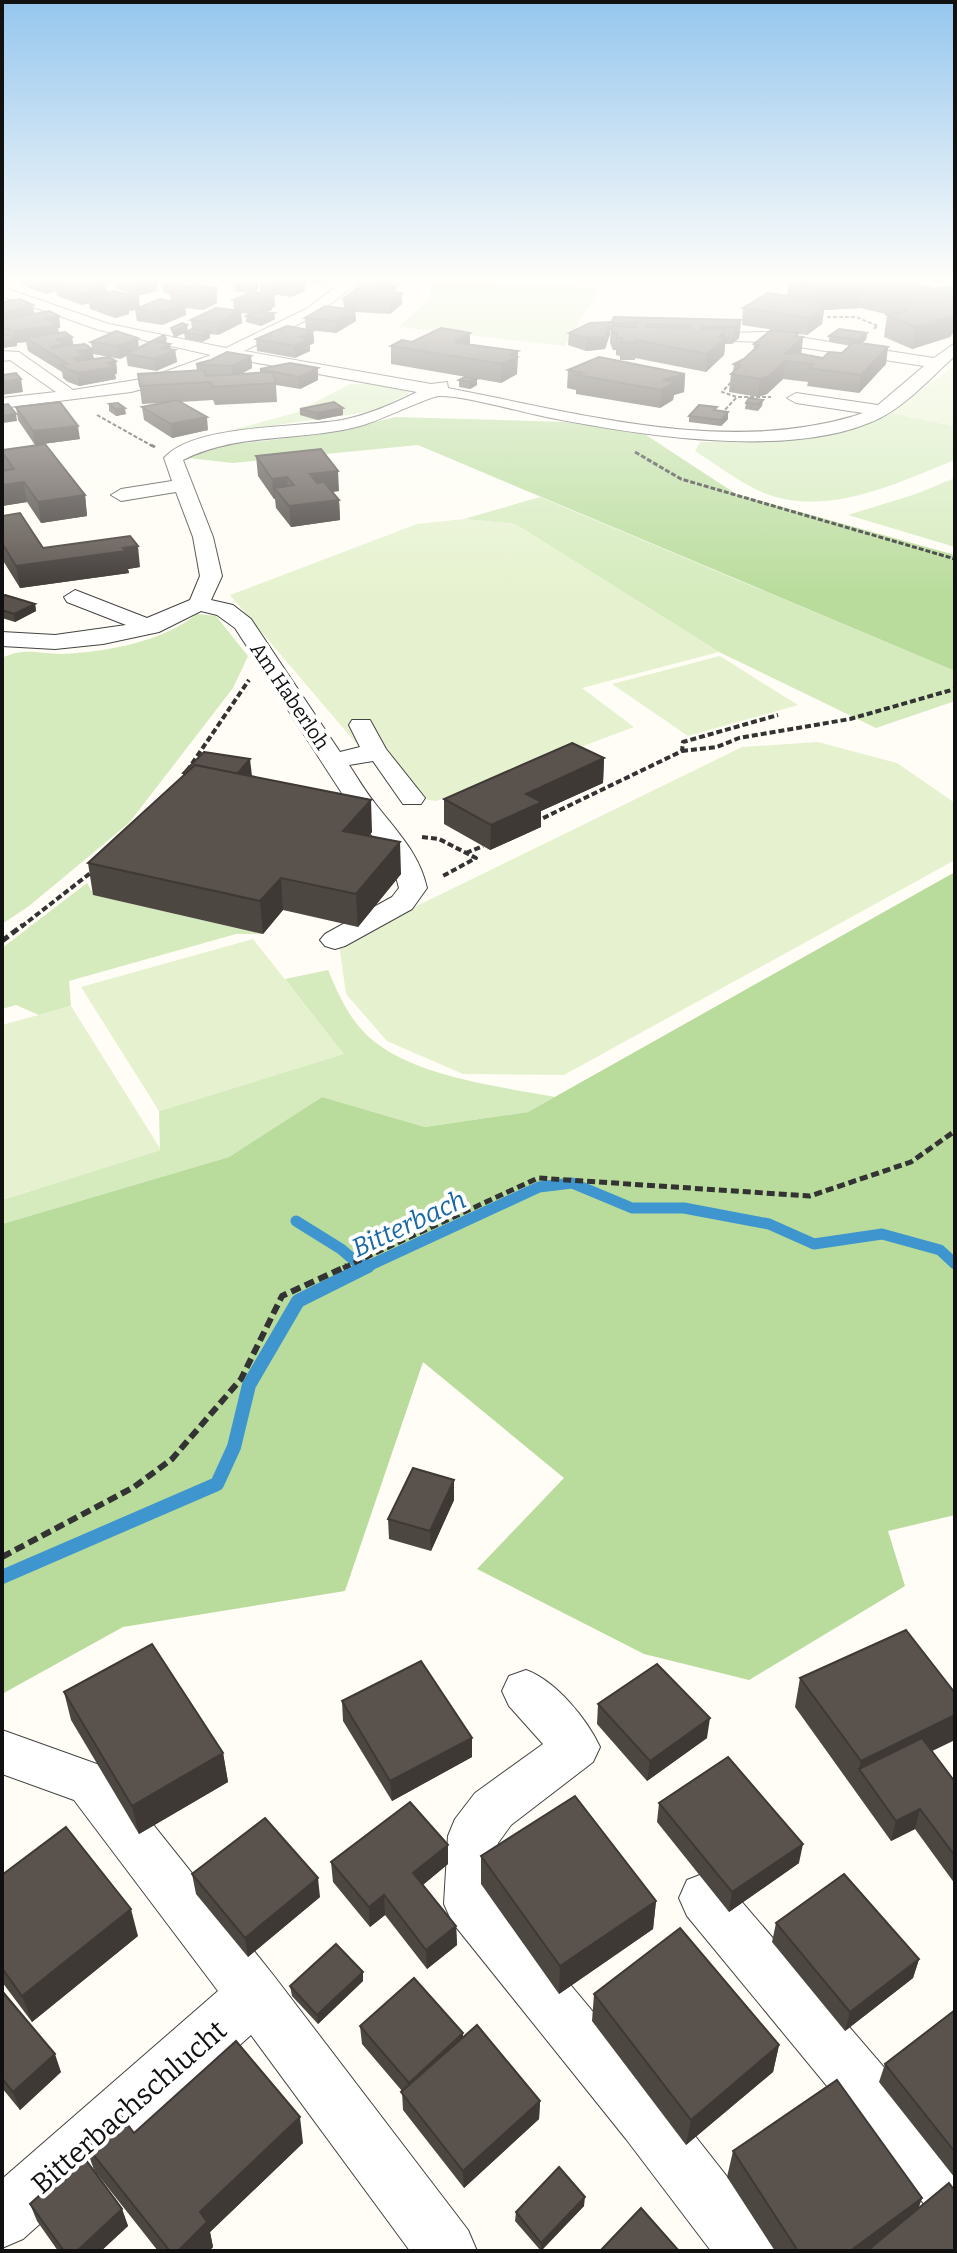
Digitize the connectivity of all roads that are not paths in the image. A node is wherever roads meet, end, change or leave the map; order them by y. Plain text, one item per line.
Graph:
1 (55, 384) edge
2 (141, 384) edge
3 (446, 384) edge
4 (912, 384) edge
5 (434, 390) junction
6 (65, 396) junction
7 (796, 398) dead end
8 (2, 403) edge
9 (883, 409) junction
10 (182, 485) junction
11 (121, 495) dead end
12 (75, 597) dead end
13 (199, 604) junction
14 (151, 627) junction
15 (2, 639) edge
16 (361, 725) dead end
17 (376, 753) junction
18 (334, 761) junction
19 (412, 798) dead end
20 (335, 940) dead end
21 (526, 1691) dead end
22 (2, 1752) edge
23 (705, 1898) dead end
24 (255, 1995) junction
25 (955, 2195) edge
26 (2, 2218) edge
27 (447, 2251) edge
28 (748, 2251) edge

1 - 6 street
2 - 6 street
3 - 5 street
4 - 9 street
5 - 9 street
5 - 10 street
6 - 8 street
7 - 9 street
10 - 11 street
10 - 13 street
12 - 14 street
13 - 14 street
13 - 18 street, Am Haberloh
14 - 15 street
16 - 17 street
17 - 18 street
17 - 19 street
18 - 20 street, Am Haberloh
21 - 28 street
22 - 24 street
23 - 25 street
24 - 26 street, Bitterbachschlucht
24 - 27 street

